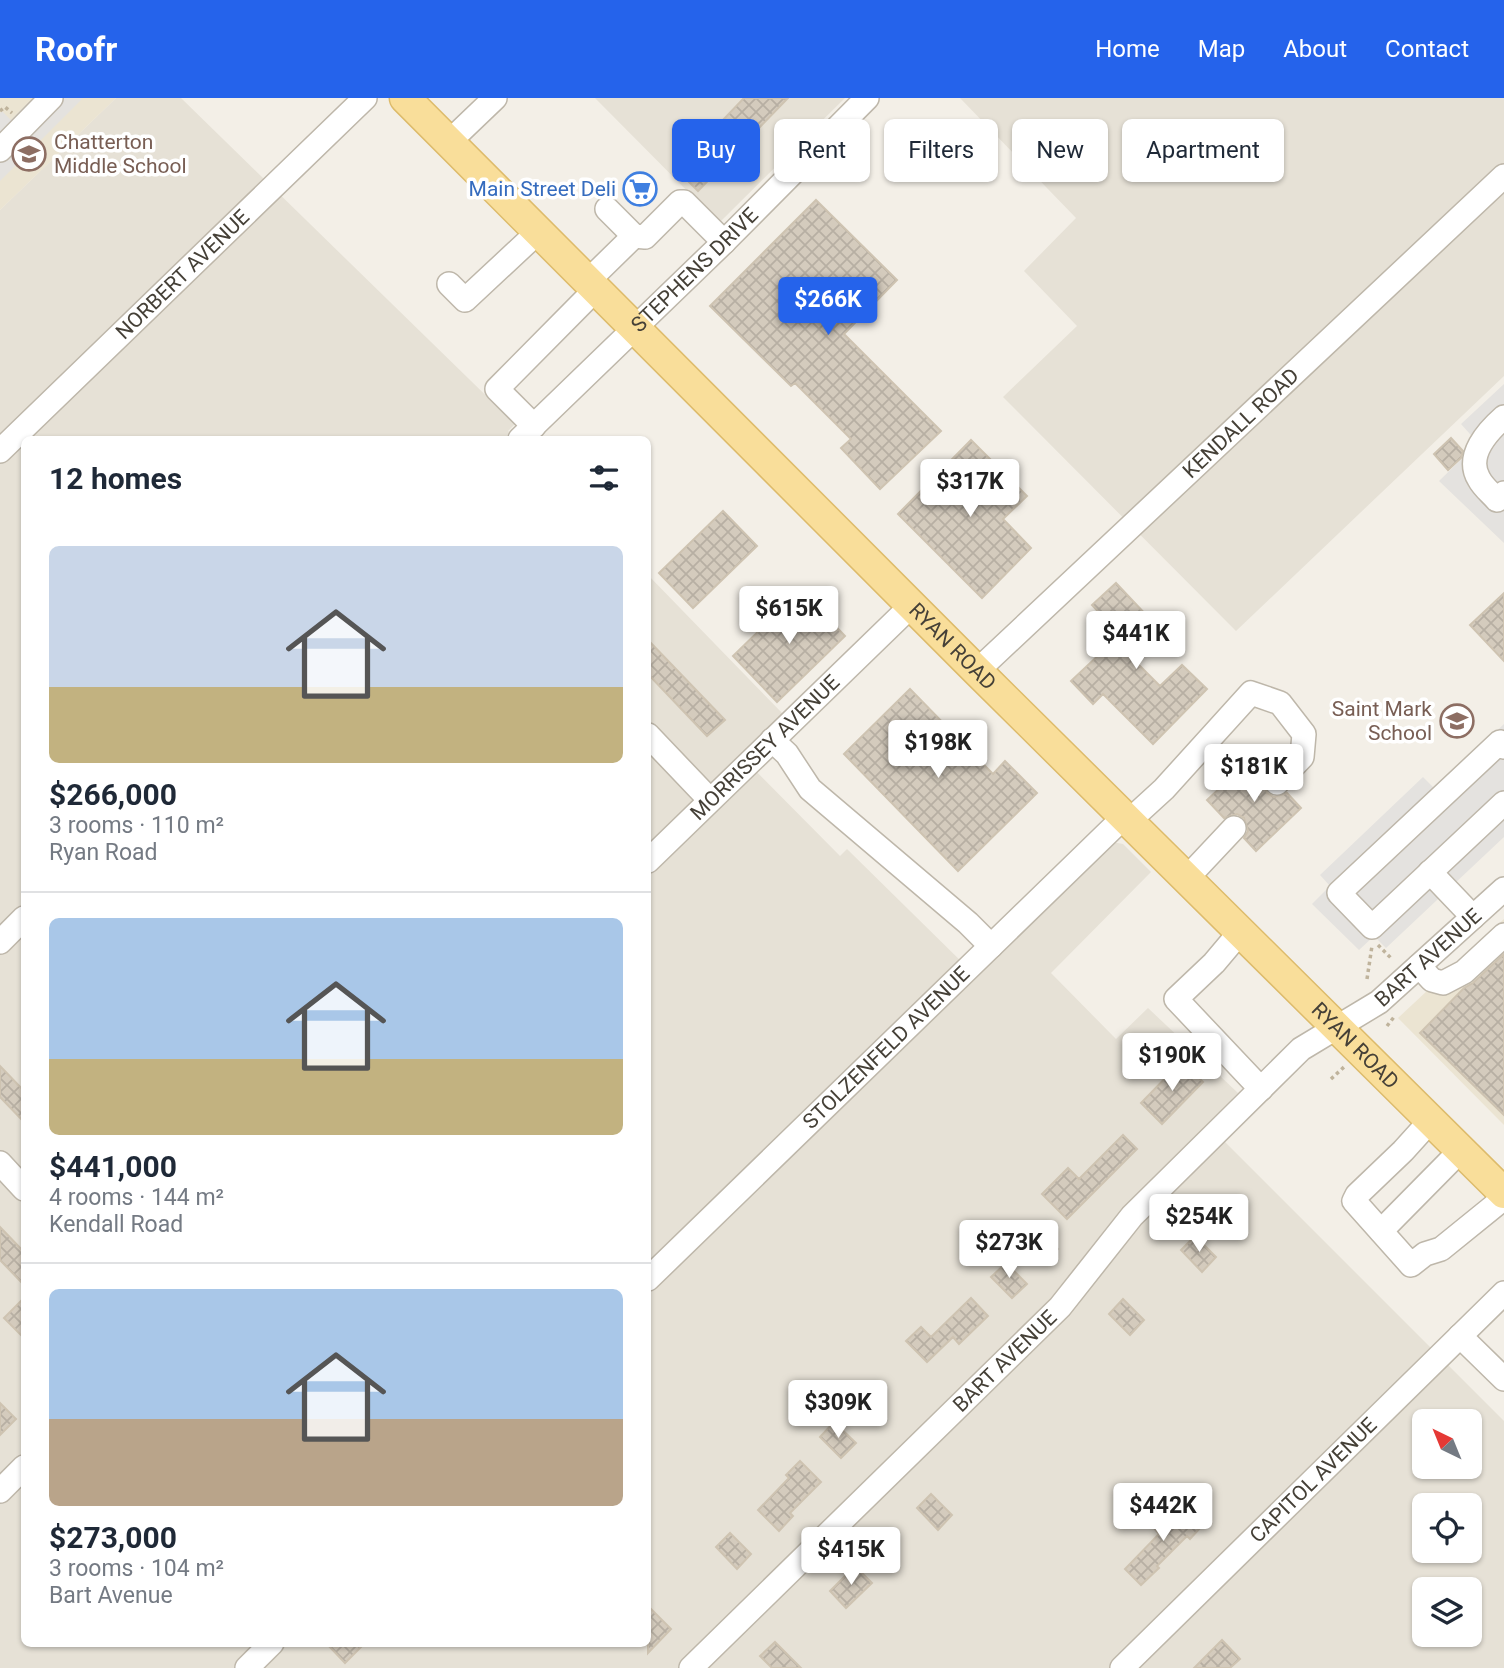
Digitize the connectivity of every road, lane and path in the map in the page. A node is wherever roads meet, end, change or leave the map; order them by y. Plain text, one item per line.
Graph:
1 (51, 98) edge
2 (365, 98) edge
3 (405, 98) edge
4 (495, 98) edge
5 (867, 98) edge
6 (449, 142) junction
7 (0, 150) edge
8 (1504, 176) edge
9 (607, 209) dead end
10 (538, 232) junction
11 (634, 236) junction
12 (724, 242) junction
13 (449, 284) dead end
14 (592, 285) junction
15 (635, 328) junction
16 (1504, 416) edge
17 (527, 432) edge
18 (0, 451) edge
19 (1502, 500) edge
20 (912, 605) junction
21 (978, 671) junction
22 (651, 738) edge
23 (772, 740) junction
24 (1504, 747) edge
25 (1278, 783) dead end
26 (710, 800) junction
27 (1504, 803) edge
28 (1127, 819) junction
29 (1234, 828) dead end
30 (651, 858) edge
31 (1430, 872) junction
32 (1187, 878) junction
33 (1504, 889) edge
34 (1473, 917) junction
35 (21, 921) edge
36 (1241, 932) junction
37 (1504, 935) edge
38 (0, 942) edge
39 (991, 946) junction
40 (1391, 958) dead end
41 (1419, 966) junction
42 (1367, 979) dead end
43 (1394, 1017) dead end
44 (1387, 1026) dead end
45 (1337, 1028) junction
46 (1344, 1066) dead end
47 (1331, 1079) dead end
48 (1261, 1089) junction
49 (1431, 1120) junction
50 (1461, 1150) junction
51 (0, 1163) edge
52 (21, 1186) edge
53 (1504, 1193) edge
54 (1504, 1198) edge
55 (1381, 1231) junction
56 (651, 1276) edge
57 (1504, 1293) edge
58 (1460, 1336) junction
59 (1504, 1379) edge
60 (21, 1470) edge
61 (0, 1491) edge
62 (268, 1647) edge
63 (247, 1668) edge
64 (691, 1668) edge
65 (1122, 1668) edge

1 - 7 street
2 - 18 street, NORBERT AVENUE
3 - 6 main road, RYAN ROAD
4 - 6 street
5 - 12 street, STEPHENS DRIVE
6 - 10 main road, RYAN ROAD
8 - 21 street, KENDALL ROAD
9 - 11 street
10 - 13 street
10 - 14 main road, RYAN ROAD
11 - 12 street
11 - 14 street
12 - 15 street, STEPHENS DRIVE
14 - 15 main road, RYAN ROAD
14 - 17 street
15 - 17 street, STEPHENS DRIVE
15 - 20 main road, RYAN ROAD
16 - 19 street
20 - 21 main road, RYAN ROAD
20 - 23 street, MORRISSEY AVENUE
21 - 28 main road, RYAN ROAD
22 - 26 street
23 - 26 street, MORRISSEY AVENUE
23 - 39 street
24 - 31 street
25 - 28 street, STOLZENFELD AVENUE
26 - 30 street, MORRISSEY AVENUE
27 - 31 street
28 - 32 main road, RYAN ROAD
28 - 39 street, STOLZENFELD AVENUE
29 - 32 street
31 - 34 street
32 - 36 main road, RYAN ROAD
33 - 34 street, BART AVENUE
34 - 41 street, BART AVENUE
35 - 38 street
36 - 45 main road, RYAN ROAD
36 - 48 street
37 - 41 street
39 - 56 street, STOLZENFELD AVENUE
40 - 42 path
41 - 45 street, BART AVENUE
43 - 44 path
45 - 48 street, BART AVENUE
45 - 49 main road, RYAN ROAD
46 - 47 path
48 - 64 street, BART AVENUE
49 - 50 main road, RYAN ROAD
49 - 55 street
50 - 53 main road, RYAN ROAD
50 - 55 street
51 - 52 street
54 - 55 street
57 - 58 street, CAPITOL AVENUE
58 - 59 street
58 - 65 street, CAPITOL AVENUE
60 - 61 street
62 - 63 street

